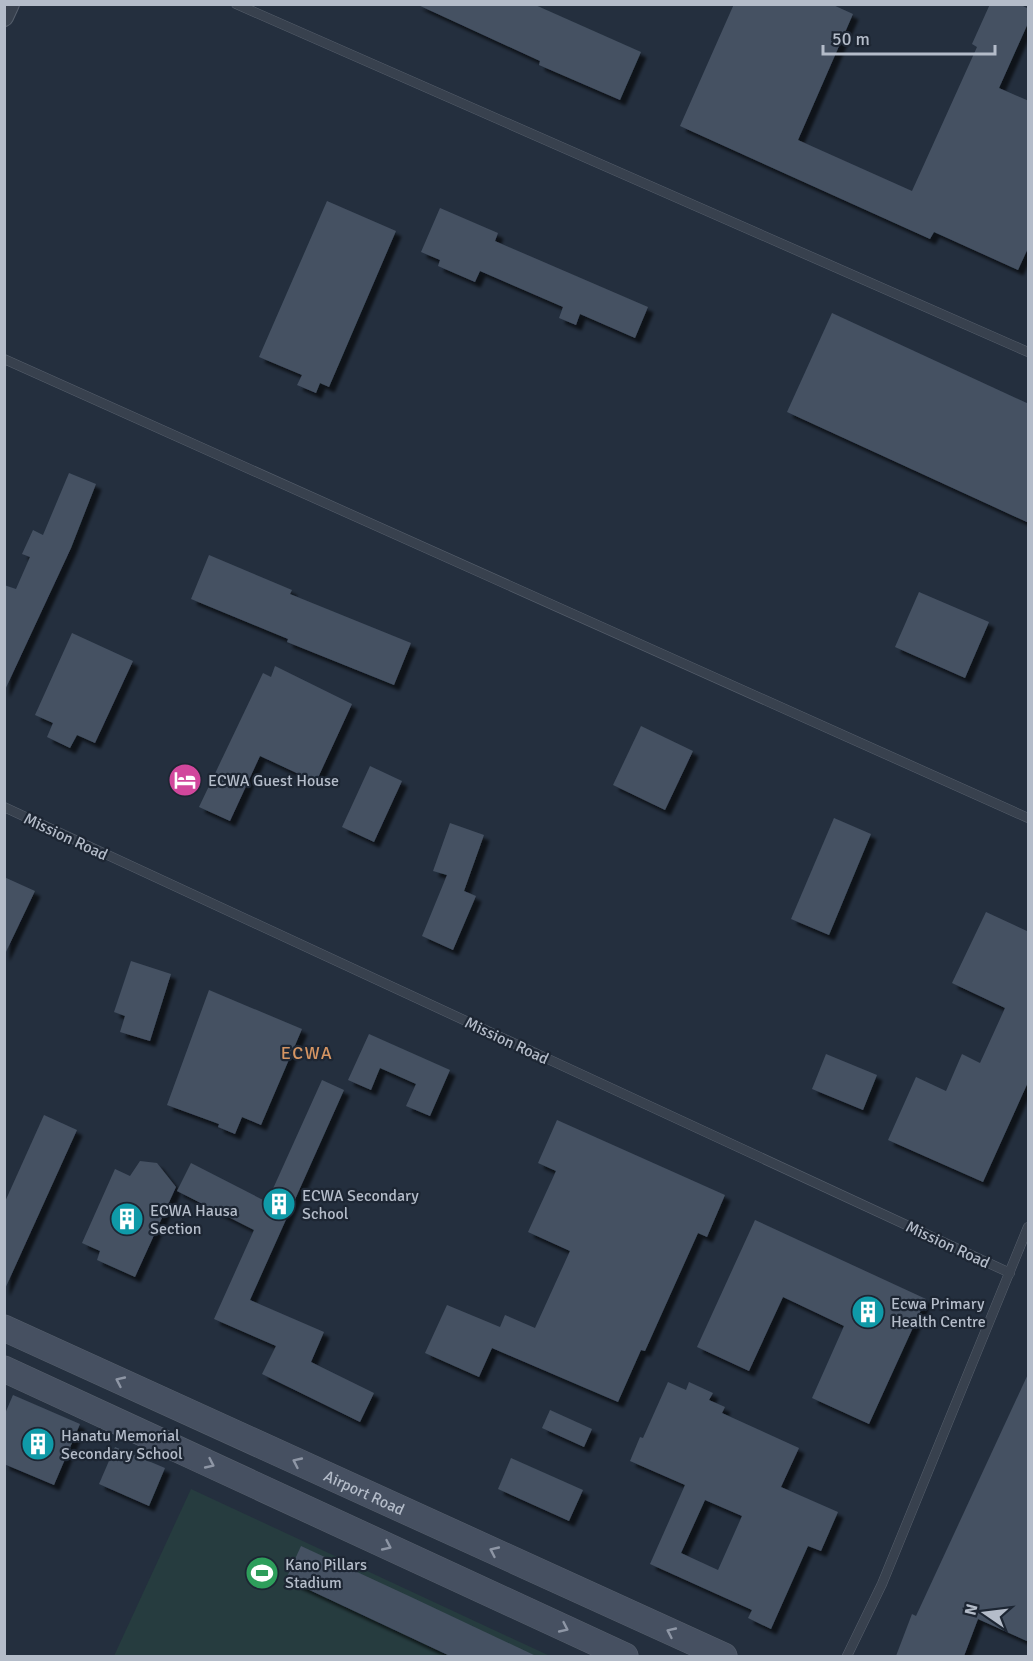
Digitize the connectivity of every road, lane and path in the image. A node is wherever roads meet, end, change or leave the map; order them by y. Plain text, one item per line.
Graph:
1 (10, 4) edge
2 (236, 4) edge
3 (4, 17) edge
4 (1029, 352) edge
5 (4, 359) edge
6 (4, 807) edge
7 (1029, 818) edge
8 (1029, 1227) edge
9 (1010, 1273) junction
10 (4, 1328) edge
11 (4, 1369) edge
12 (625, 1656) edge
13 (724, 1656) edge
14 (847, 1656) edge

1 - 3 street
2 - 4 lane
5 - 7 lane
6 - 9 lane, Mission Road
8 - 9 lane
9 - 14 lane
13 -> 10 main road, Airport Road
11 -> 12 main road

